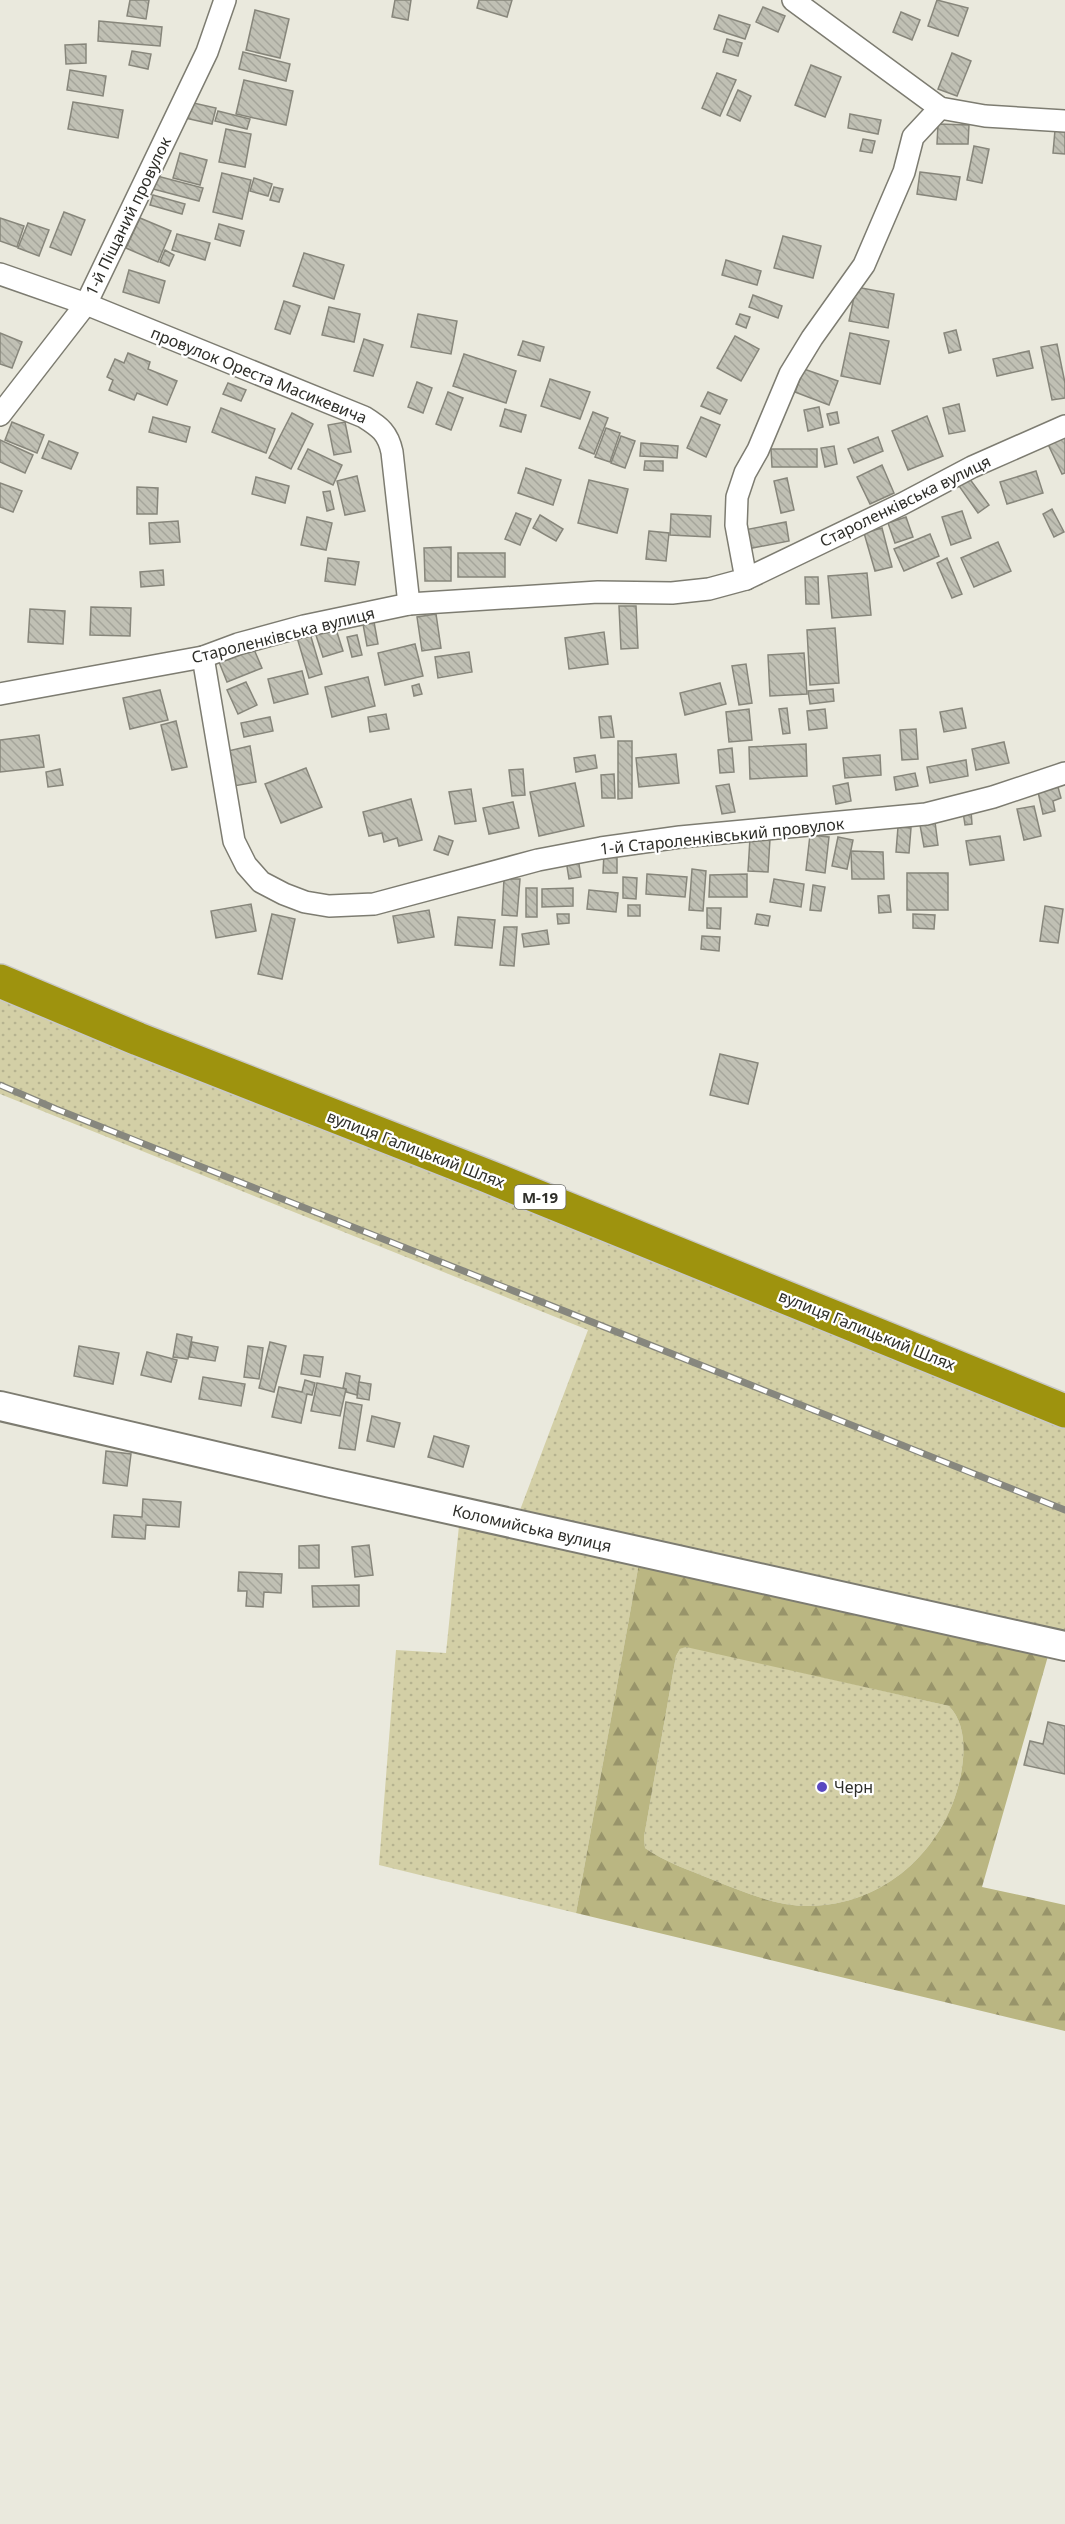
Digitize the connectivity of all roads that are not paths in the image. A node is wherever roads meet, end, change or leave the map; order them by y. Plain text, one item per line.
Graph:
1 (225, 0) edge
2 (793, 0) edge
3 (940, 108) junction
4 (1065, 121) edge
5 (0, 274) edge
6 (86, 304) junction
7 (0, 415) edge
8 (1065, 426) edge
9 (746, 579) junction
10 (409, 604) junction
11 (203, 657) junction
12 (0, 694) edge
13 (1065, 773) edge
14 (0, 981) edge
15 (0, 1406) edge
16 (1065, 1411) edge
17 (1065, 1646) edge

1 - 6 street, 1-й Піщаний провулок
2 - 3 street
3 - 4 street
3 - 9 street
5 - 6 street, провулок Ореста Масикевича
6 - 7 street, 1-й Піщаний провулок
6 - 10 street, провулок Ореста Масикевича
8 - 9 street, Староленківська вулиця
9 - 10 street, Староленківська вулиця
10 - 11 street, Староленківська вулиця
11 - 12 street, Староленківська вулиця
11 - 13 street, 1-й Староленківський провулок
14 - 16 highway, вулиця Галицький Шлях / М-19
15 - 17 street, Коломийська вулиця

